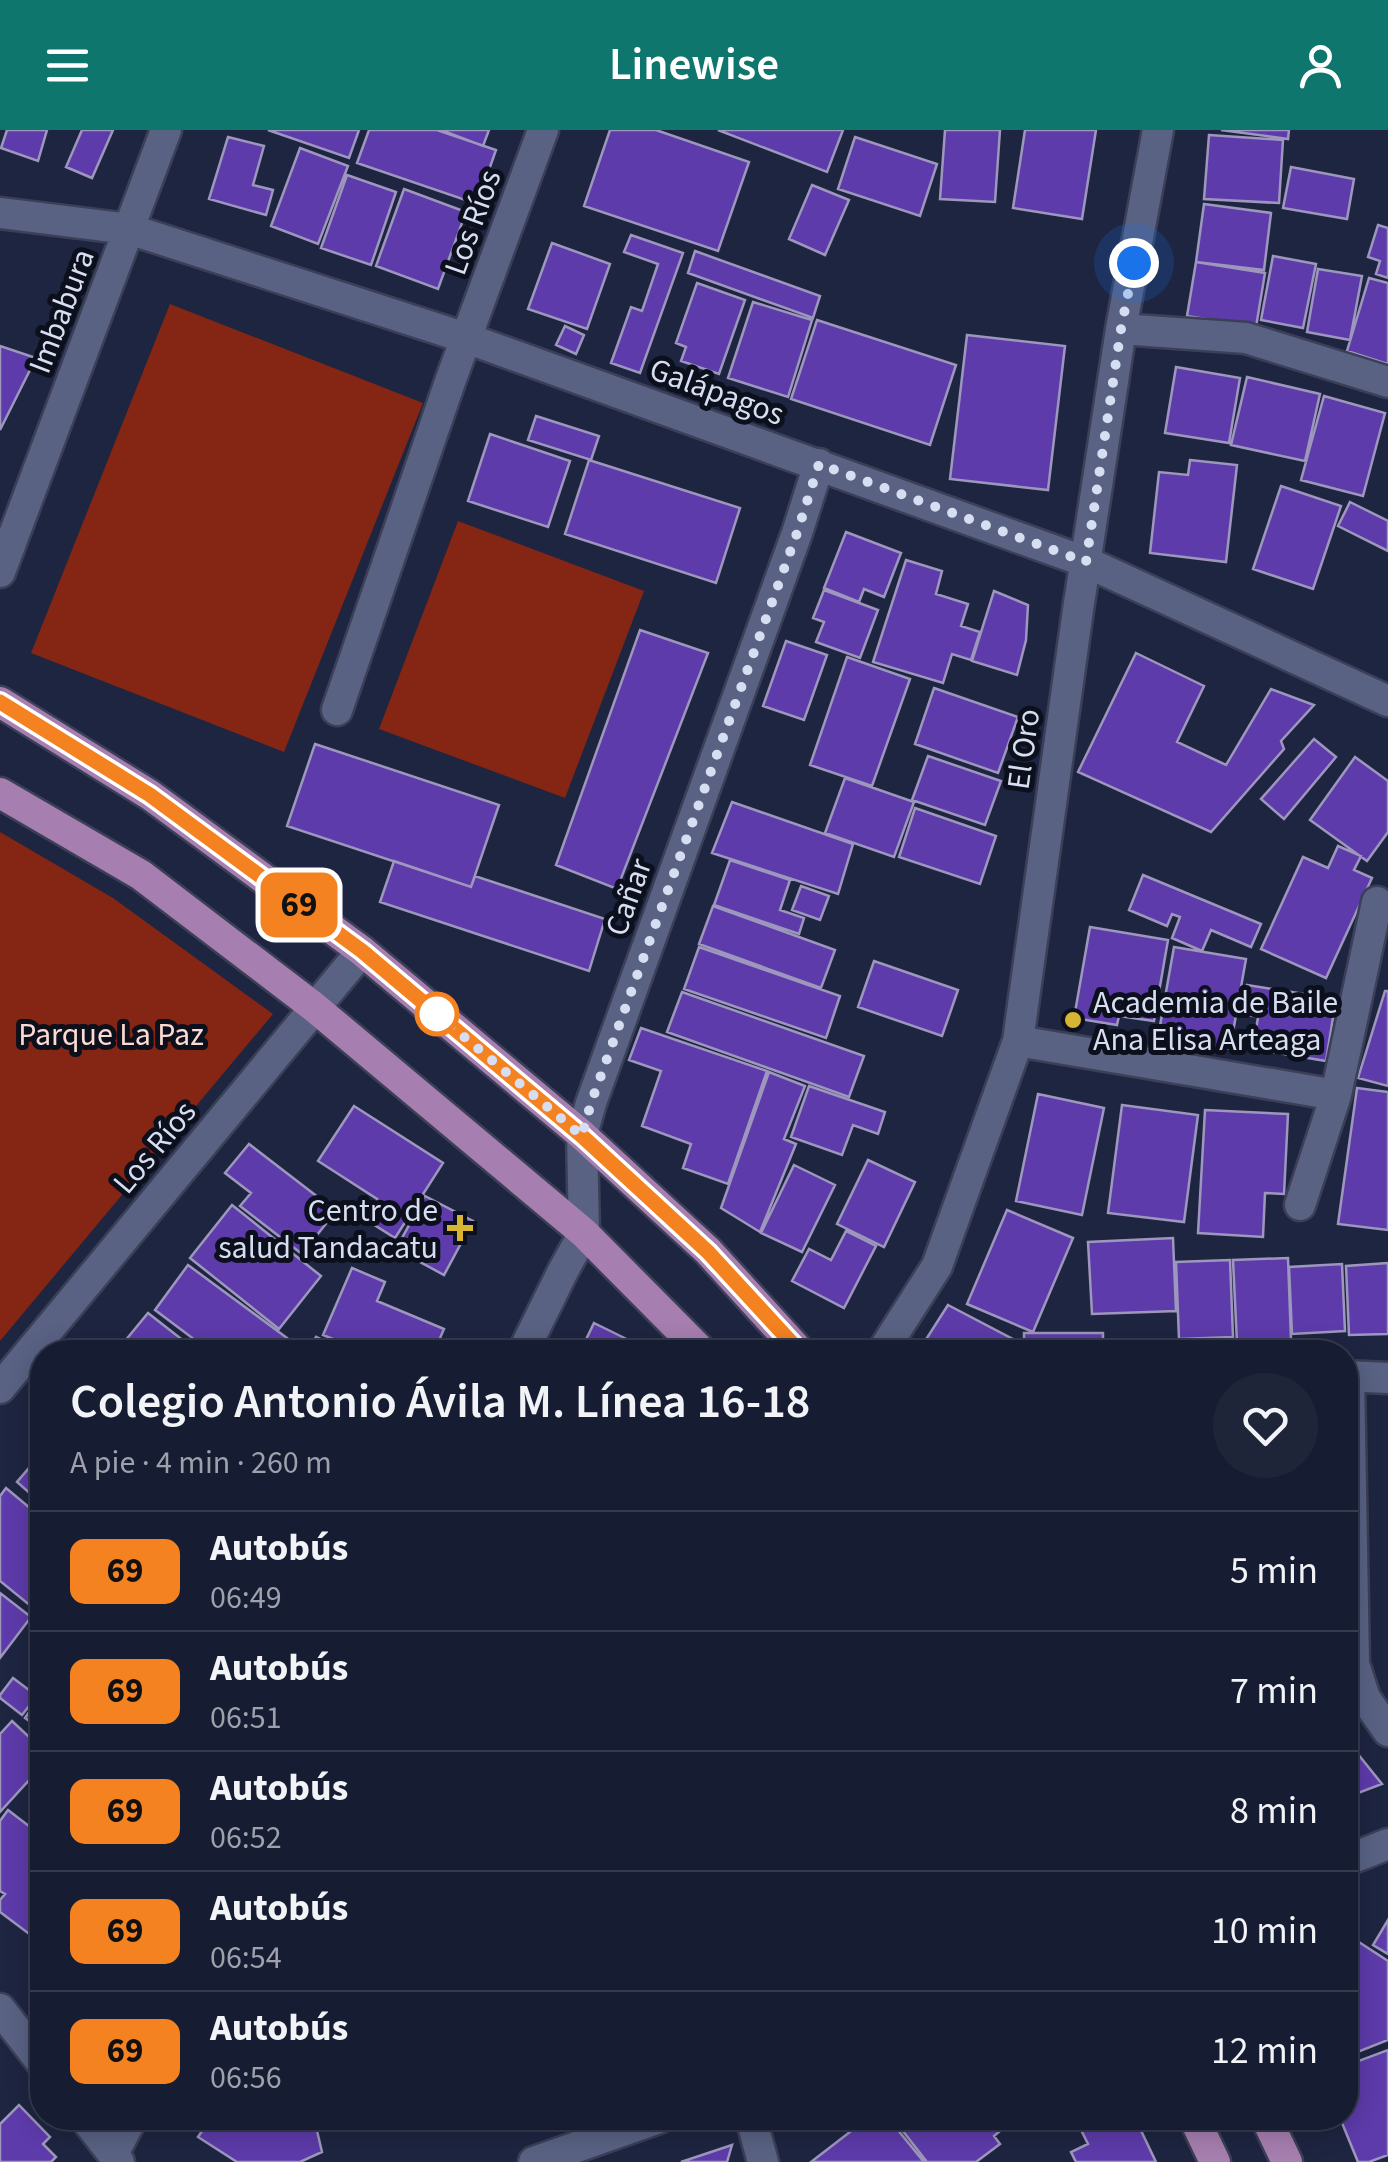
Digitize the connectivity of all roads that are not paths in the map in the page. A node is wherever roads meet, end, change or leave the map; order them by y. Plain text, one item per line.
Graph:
1 (166, 130) edge
2 (543, 130) edge
3 (1158, 130) edge
4 (0, 213) edge
5 (129, 230) junction
6 (1121, 329) junction
7 (466, 338) junction
8 (1388, 382) edge
9 (819, 464) junction
10 (1086, 562) junction
11 (0, 572) edge
12 (1388, 700) edge
13 (0, 702) edge
14 (337, 710) dead end
15 (0, 793) edge
16 (1377, 902) dead end
17 (362, 951) junction
18 (314, 1007) junction
19 (1018, 1042) junction
20 (1336, 1095) junction
21 (582, 1136) junction
22 (1300, 1205) dead end
23 (584, 1233) junction
24 (39, 1340) edge
25 (530, 1340) edge
26 (690, 1340) edge
27 (789, 1340) edge
28 (890, 1340) edge
29 (30, 1351) edge
30 (1358, 1377) edge
31 (1388, 1378) edge
32 (1, 1386) edge
33 (1358, 1676) edge
34 (1388, 1731) edge
35 (1388, 1844) edge
36 (1358, 1856) edge
37 (0, 2009) edge
38 (30, 2048) edge
39 (94, 2130) edge
40 (127, 2130) edge
41 (626, 2130) edge
42 (754, 2130) edge
43 (1200, 2130) edge
44 (1272, 2130) edge
45 (116, 2158) edge
46 (534, 2162) edge
47 (763, 2162) edge
48 (1215, 2162) edge
49 (1287, 2162) edge

1 - 5 street, Imbabura
2 - 7 street, Los Ríos
3 - 6 street, El Oro
4 - 5 street, Galápagos
5 - 7 street, Galápagos
5 - 11 street, Imbabura
6 - 8 street
6 - 10 street, El Oro
7 - 9 street, Galápagos
7 - 14 street, Los Ríos
9 - 10 street, Galápagos
9 - 21 street, Cañar
10 - 12 street, Galápagos
10 - 19 street, El Oro
13 - 17 main road
15 - 18 main road
16 - 20 street
17 - 18 street, Los Ríos
17 - 21 main road
18 - 23 main road
18 - 24 street, Los Ríos
19 - 20 street
19 - 28 street, El Oro
20 - 22 street
21 - 23 street, Cañar
21 - 27 main road
23 - 25 street
23 - 26 main road
29 - 32 street, Los Ríos
30 - 31 street
33 - 34 street
35 - 36 street
37 - 38 street
39 - 45 street
40 - 45 street
41 - 46 street
42 - 47 street
43 - 48 main road
44 - 49 main road

